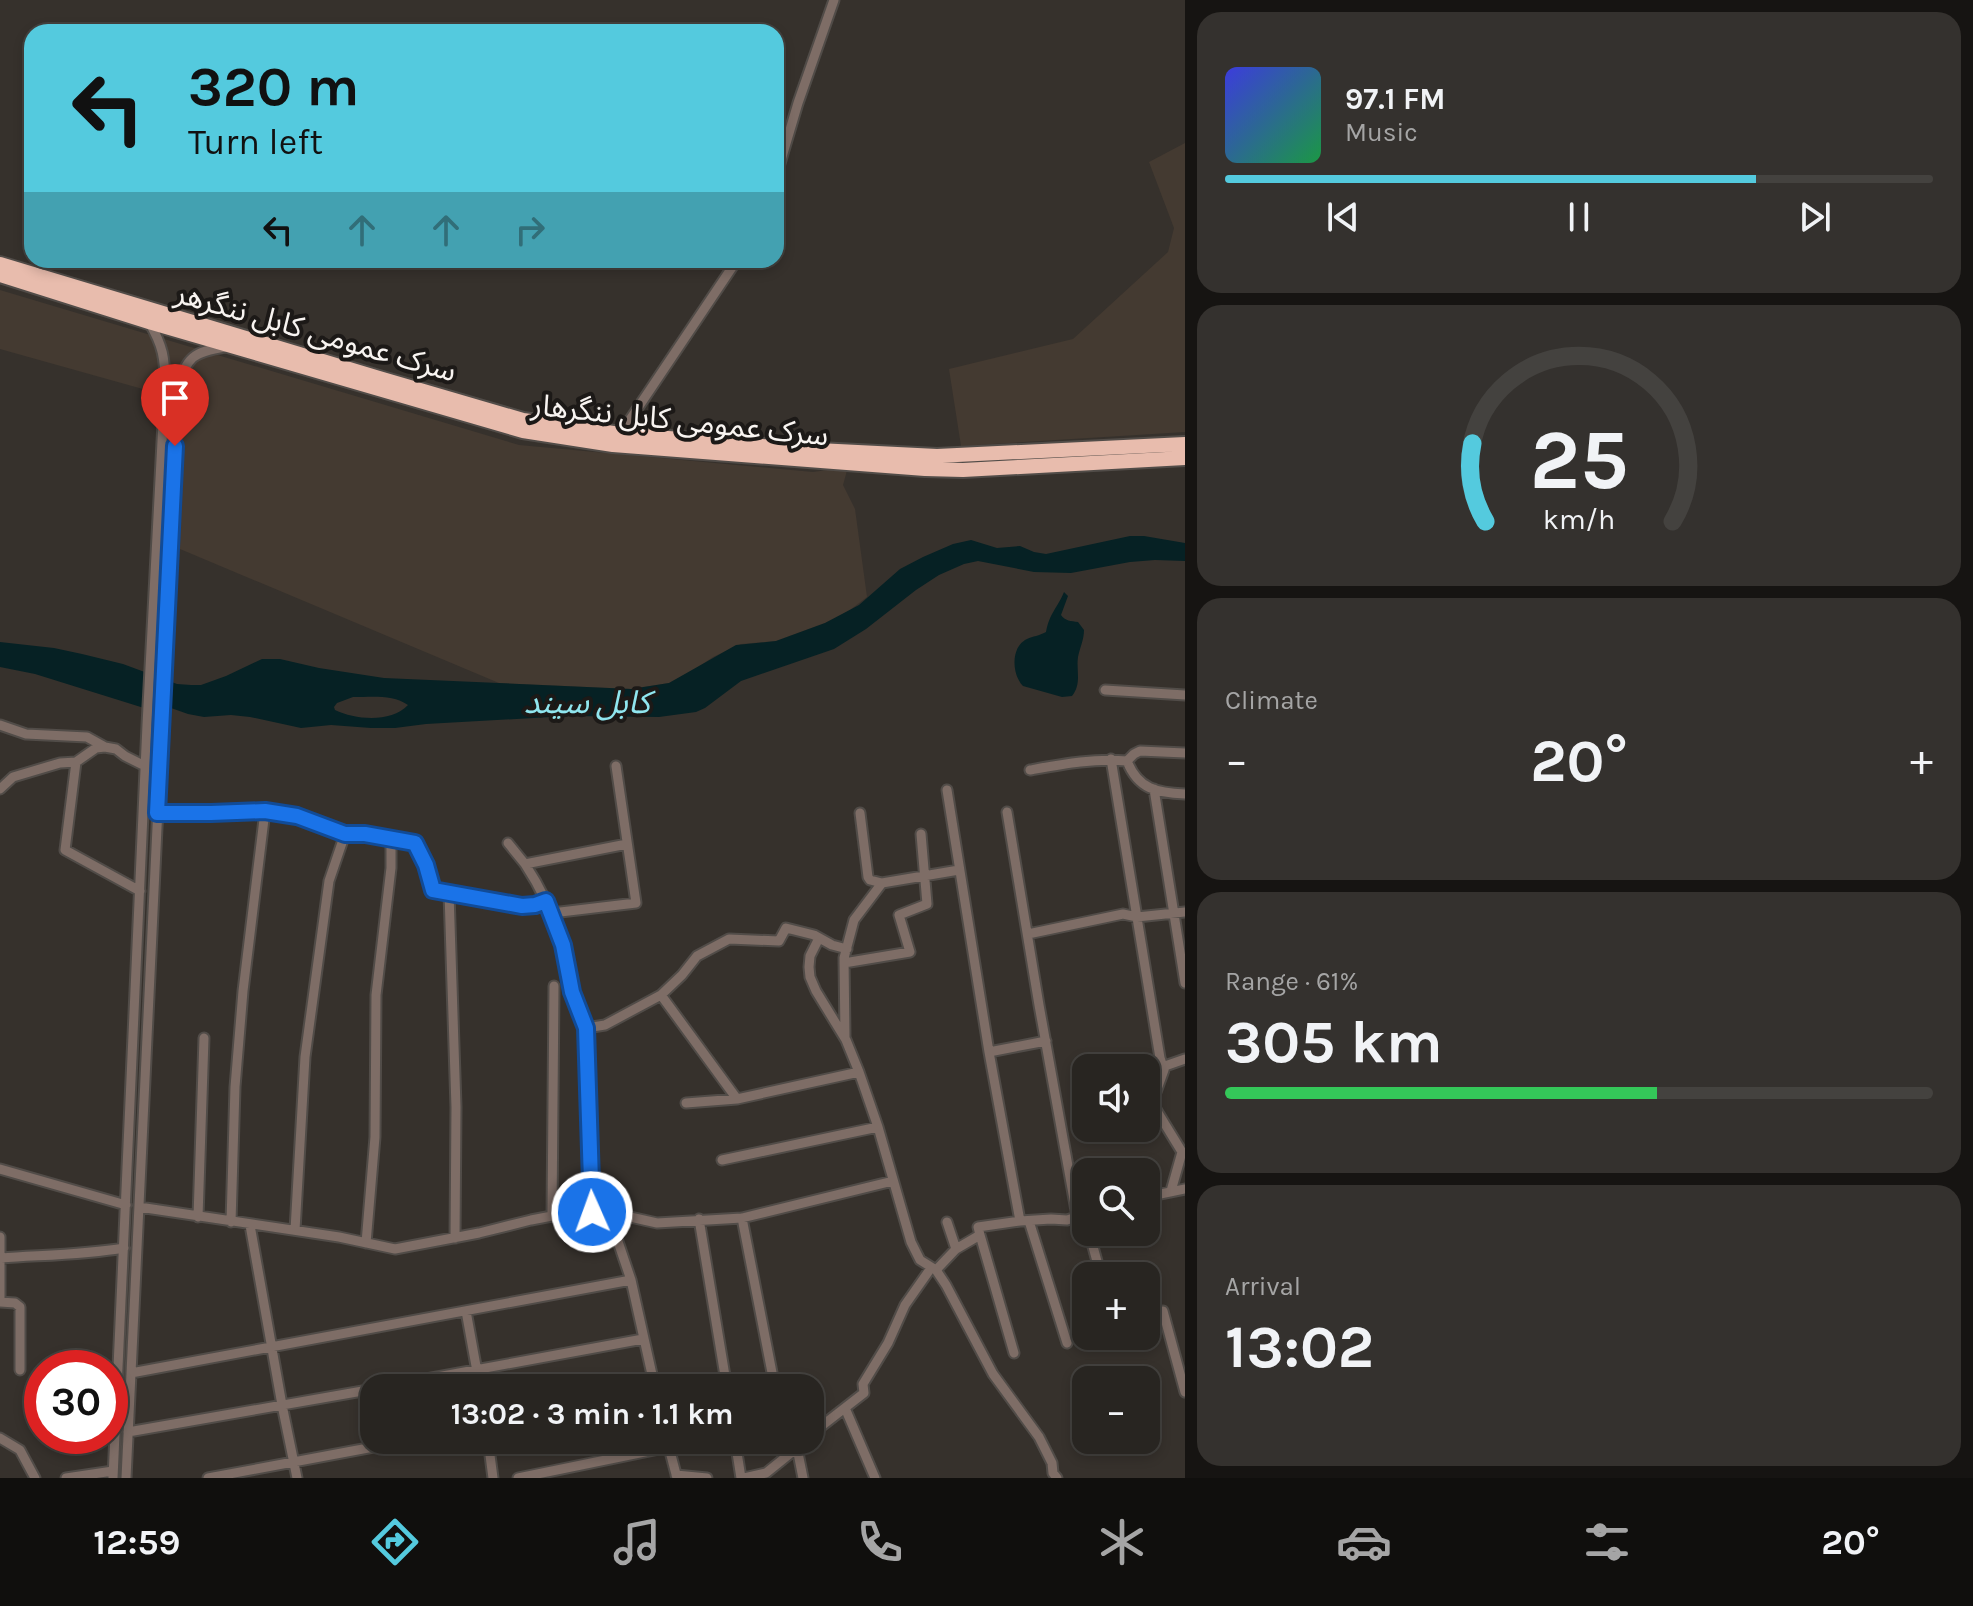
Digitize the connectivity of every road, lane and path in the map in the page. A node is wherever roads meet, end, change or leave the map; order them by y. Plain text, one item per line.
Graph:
1 (834, 0) edge
2 (784, 150) edge
3 (0, 264) edge
4 (732, 268) edge
5 (0, 275) edge
6 (149, 322) junction
7 (234, 346) junction
8 (616, 440) junction
9 (1185, 444) edge
10 (1163, 452) junction
11 (1185, 458) edge
12 (1105, 690) dead end
13 (1185, 695) edge
14 (0, 725) edge
15 (105, 747) junction
16 (1185, 753) edge
17 (1111, 759) junction
18 (1127, 761) junction
19 (76, 762) junction
20 (145, 766) junction
21 (616, 766) dead end
22 (1030, 770) dead end
23 (0, 789) edge
24 (1154, 789) junction
25 (947, 790) dead end
26 (1185, 794) edge
27 (265, 811) junction
28 (1007, 812) dead end
29 (157, 813) junction
30 (860, 813) dead end
31 (345, 834) junction
32 (921, 834) dead end
33 (391, 838) junction
34 (508, 843) dead end
35 (627, 844) junction
36 (525, 864) junction
37 (959, 870) junction
38 (925, 876) junction
39 (882, 883) junction
40 (140, 891) junction
41 (449, 893) junction
42 (546, 901) junction
43 (1185, 912) edge
44 (552, 913) junction
45 (1174, 913) junction
46 (1137, 917) junction
47 (1028, 934) junction
48 (819, 938) junction
49 (847, 949) junction
50 (137, 952) junction
51 (151, 952) junction
52 (844, 963) junction
53 (1185, 983) edge
54 (554, 986) dead end
55 (661, 995) junction
56 (586, 1028) junction
57 (204, 1038) dead end
58 (846, 1040) junction
59 (1046, 1041) junction
60 (989, 1052) junction
61 (1185, 1059) edge
62 (1164, 1070) junction
63 (859, 1072) junction
64 (737, 1099) junction
65 (686, 1103) dead end
66 (878, 1127) junction
67 (722, 1160) dead end
68 (1072, 1165) edge
69 (0, 1169) edge
70 (893, 1181) junction
71 (1185, 1189) edge
72 (1171, 1191) junction
73 (1160, 1194) edge
74 (126, 1205) junction
75 (139, 1207) junction
76 (592, 1212) junction
77 (608, 1212) junction
78 (552, 1216) junction
79 (198, 1217) junction
80 (742, 1218) junction
81 (699, 1219) junction
82 (1072, 1219) edge
83 (1025, 1221) junction
84 (231, 1222) junction
85 (947, 1222) dead end
86 (250, 1225) junction
87 (295, 1230) junction
88 (980, 1235) junction
89 (0, 1237) edge
90 (455, 1238) junction
91 (366, 1243) junction
92 (124, 1248) junction
93 (956, 1249) junction
94 (1, 1258) edge
95 (934, 1269) junction
96 (631, 1280) junction
97 (0, 1302) edge
98 (466, 1311) junction
99 (1163, 1311) dead end
100 (643, 1339) junction
101 (1067, 1343) dead end
102 (272, 1347) junction
103 (1014, 1353) dead end
104 (20, 1370) dead end
105 (477, 1370) junction
106 (131, 1373) junction
107 (455, 1374) edge
108 (478, 1374) edge
109 (652, 1374) edge
110 (725, 1374) edge
111 (772, 1374) edge
112 (360, 1391) edge
113 (1185, 1392) edge
114 (282, 1405) junction
115 (845, 1408) junction
116 (824, 1424) edge
117 (128, 1432) joint
118 (0, 1438) edge
119 (360, 1449) edge
120 (127, 1454) edge
121 (490, 1454) edge
122 (624, 1454) edge
123 (671, 1454) edge
124 (738, 1454) edge
125 (787, 1454) edge
126 (802, 1454) edge
127 (294, 1461) junction
128 (113, 1474) edge
129 (677, 1476) edge
130 (34, 1478) edge
131 (66, 1478) edge
132 (126, 1478) edge
133 (208, 1478) edge
134 (297, 1478) edge
135 (493, 1478) edge
136 (518, 1478) edge
137 (707, 1478) edge
138 (743, 1478) edge
139 (803, 1478) edge
140 (875, 1478) edge
141 (1057, 1478) edge

1 - 2 street
3 - 8 highway, سرک عمومی کابل ننگرهر
4 - 8 street
5 - 6 highway, سرک عمومی کابل ننگرهار
6 - 7 highway, سرک عمومی کابل ننگرهار
6 - 20 street
7 - 8 highway, سرک عمومی کابل ننگرهار
7 - 29 street
8 - 10 highway, سرک عمومی کابل ننگرهار
9 - 10 highway, سرک عمومی کابل ننگرهار
10 - 11 highway, سرک عمومی کابل ننگرهار
12 - 13 street
14 - 15 street
15 - 19 street
15 - 20 street
16 - 18 street
17 - 18 street
17 - 22 street
17 - 46 street
18 - 24 street
19 - 23 street
19 - 40 street
20 - 40 street
21 - 35 street
24 - 26 street
24 - 45 street
25 - 37 street
27 - 29 street
27 - 31 street
27 - 84 street
28 - 47 street
29 - 51 street
30 - 39 street
31 - 33 street
31 - 87 street
32 - 38 street
33 - 41 street
33 - 91 street
34 - 36 street
35 - 36 street
35 - 44 street
36 - 42 street
37 - 38 street
37 - 60 street
38 - 39 street
38 - 52 street
39 - 49 street
40 - 50 street
41 - 42 street
41 - 90 street
42 - 44 street
43 - 45 street
44 - 56 street
45 - 46 street
45 - 53 street
46 - 47 street
46 - 62 street
47 - 59 street
48 - 49 street
48 - 55 street
48 - 58 street
49 - 52 street
50 - 51 street
50 - 74 street
51 - 75 street
52 - 58 street
54 - 78 street
55 - 56 street
55 - 64 street
56 - 76 street
57 - 79 street
58 - 63 street
59 - 60 street
59 - 68 street
60 - 83 street
61 - 62 street
62 - 72 street
63 - 64 street
63 - 66 street
64 - 65 street
66 - 67 street
66 - 70 street
69 - 74 street
70 - 80 street
70 - 95 street
71 - 72 street
72 - 73 street
74 - 92 street
75 - 79 street
75 - 106 street
76 - 77 street
76 - 78 street
77 - 81 street
77 - 96 street
78 - 90 street
79 - 84 street
80 - 81 street
80 - 111 street
81 - 110 street
82 - 83 street
83 - 88 street
83 - 101 street
84 - 86 street
85 - 93 street
86 - 87 street
86 - 102 street
87 - 91 street
88 - 93 street
88 - 103 street
89 - 94 street
90 - 91 street
92 - 94 street
92 - 128 street
93 - 95 street
94 - 97 street
95 - 115 street
95 - 141 street
96 - 98 street
96 - 100 street
97 - 104 street
98 - 102 street
98 - 105 street
99 - 113 street
100 - 105 street
100 - 109 street
102 - 106 street
102 - 114 street
105 - 107 street
105 - 108 street
106 - 117 street
112 - 114 street
114 - 117 street
114 - 127 street
115 - 116 street
115 - 140 street
118 - 130 street
119 - 127 street
120 - 132 street
121 - 135 street
122 - 136 street
123 - 129 street
124 - 138 street
125 - 138 street
126 - 139 street
127 - 133 street
127 - 134 street
128 - 131 street
129 - 137 street

